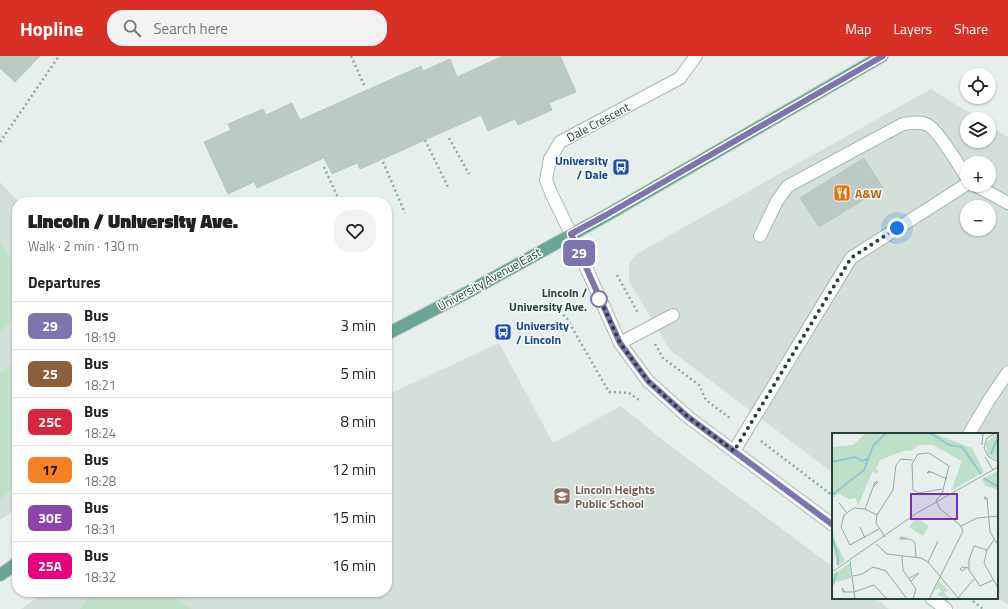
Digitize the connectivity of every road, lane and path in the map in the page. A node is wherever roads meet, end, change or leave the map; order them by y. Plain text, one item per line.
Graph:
1 (59, 56) edge
2 (351, 56) edge
3 (696, 56) edge
4 (882, 56) edge
5 (364, 85) dead end
6 (449, 138) dead end
7 (425, 140) dead end
8 (0, 142) edge
9 (383, 162) dead end
10 (324, 167) dead end
11 (960, 168) edge
12 (469, 174) dead end
13 (448, 187) dead end
14 (960, 188) edge
15 (988, 192) edge
16 (338, 197) edge
17 (1008, 203) edge
18 (405, 213) dead end
19 (571, 234) junction
20 (760, 236) dead end
21 (559, 312) dead end
22 (673, 315) dead end
23 (392, 331) edge
24 (620, 343) junction
25 (1008, 372) edge
26 (610, 392) dead end
27 (970, 433) edge
28 (734, 451) junction
29 (832, 524) edge
30 (12, 567) edge
31 (0, 575) edge
32 (932, 599) edge
33 (970, 599) edge
34 (946, 609) edge
35 (983, 609) edge

1 - 8 path
2 - 5 path
3 - 19 street, Dale Crescent
4 - 19 main road, University Avenue East
6 - 12 path
7 - 13 path
9 - 18 path
10 - 16 path
11 - 20 street
14 - 28 street
15 - 17 street
19 - 23 main road, University Avenue East
19 - 24 street, Dale Crescent
21 - 26 path
22 - 24 street
24 - 28 street, Dale Crescent
25 - 27 street
28 - 29 street, Dale Crescent
30 - 31 main road
32 - 34 street
33 - 35 path

